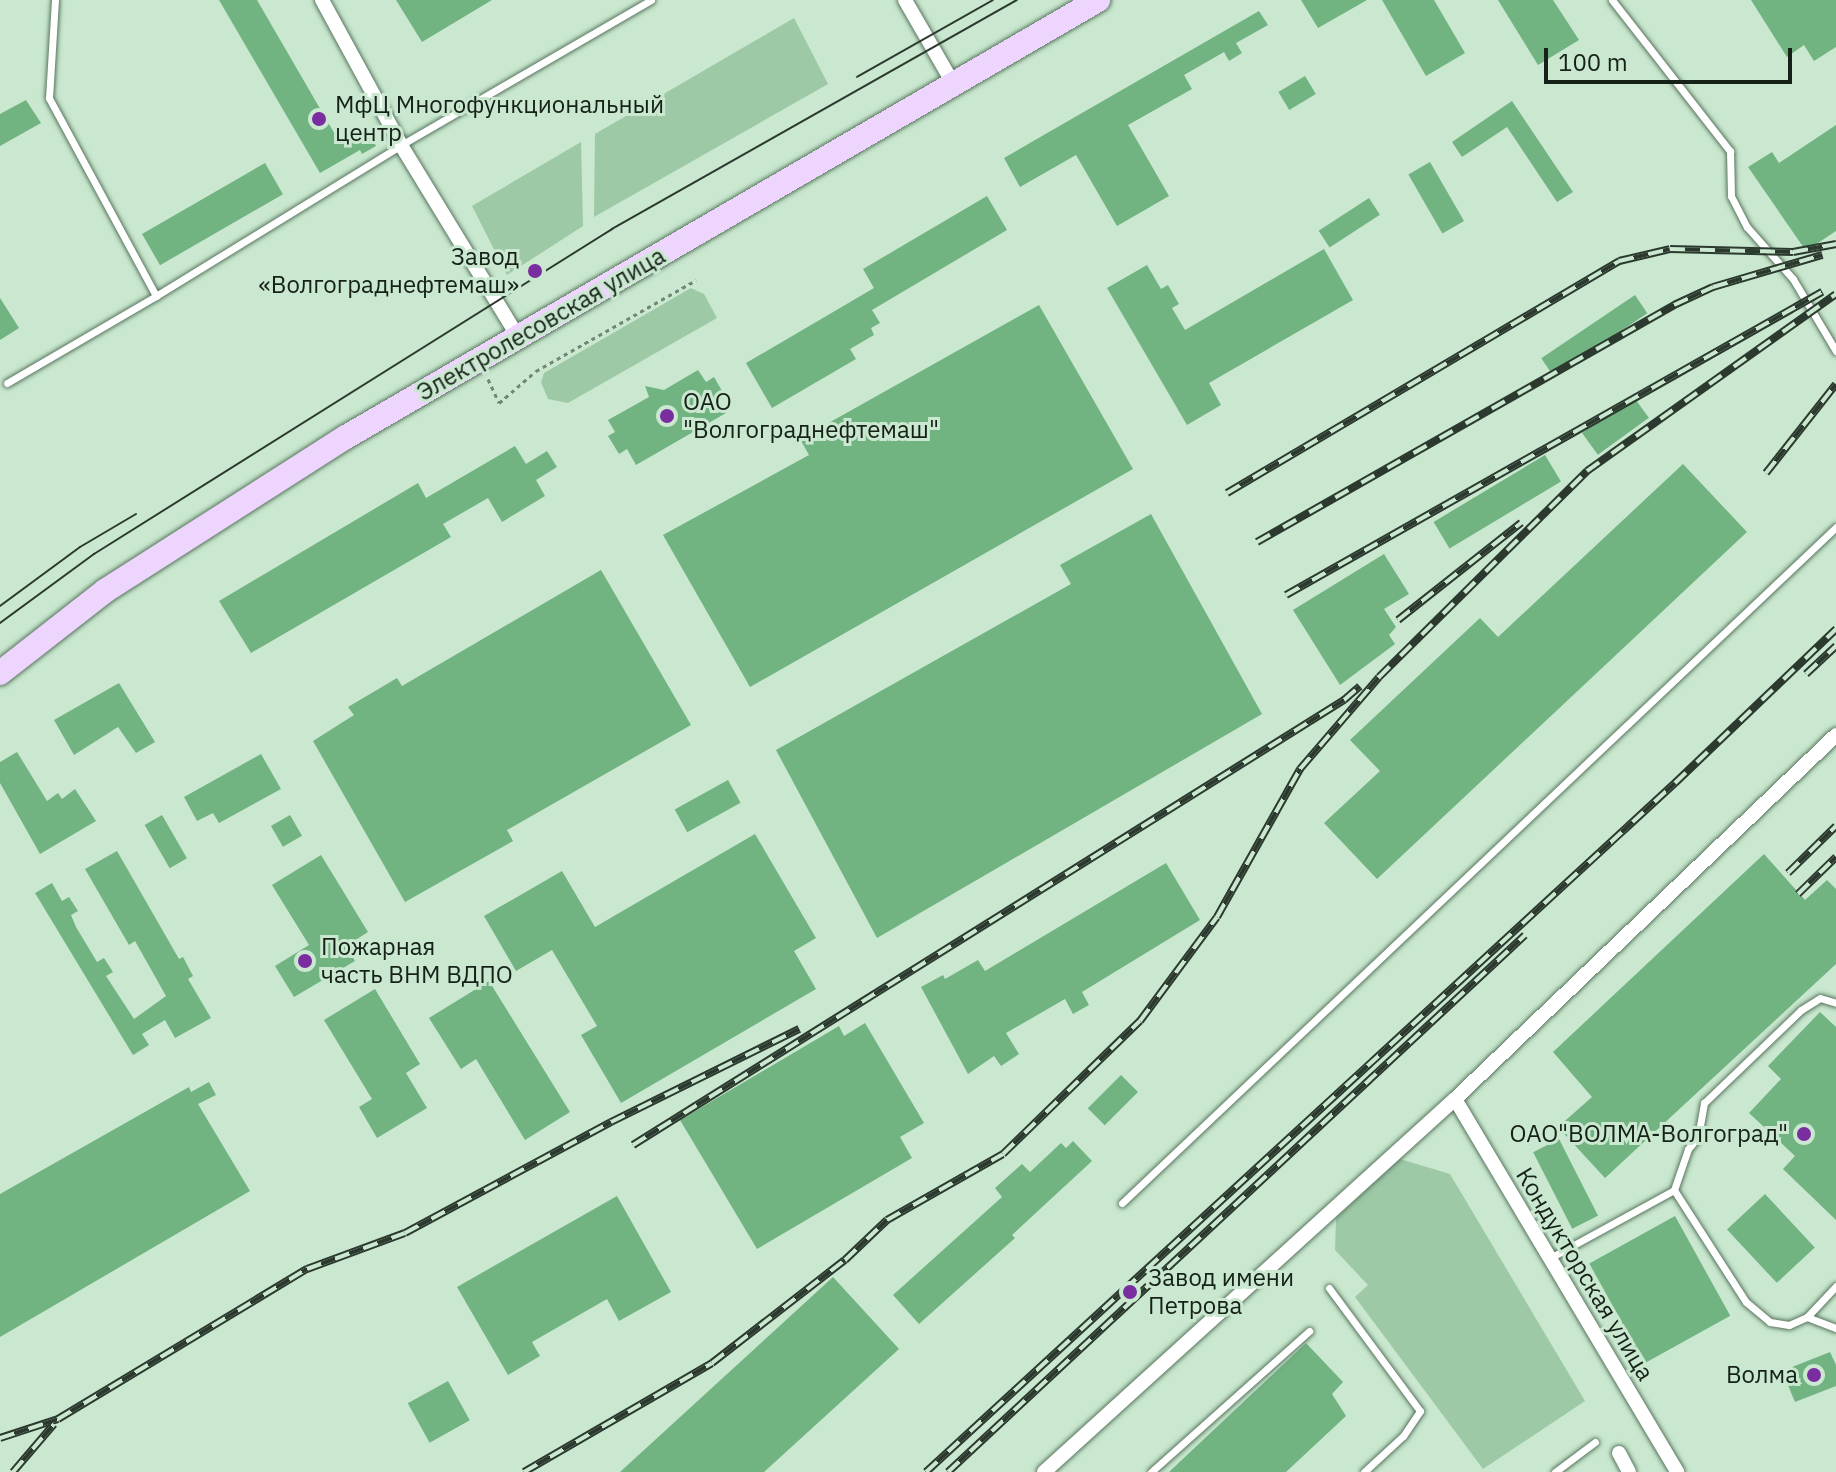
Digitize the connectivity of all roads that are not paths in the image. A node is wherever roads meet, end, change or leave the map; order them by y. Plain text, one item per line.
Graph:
1 (55, 0) edge
2 (322, 0) edge
3 (651, 0) edge
4 (905, 0) edge
5 (1098, 0) edge
6 (1612, 0) edge
7 (954, 85) junction
8 (401, 145) junction
9 (156, 296) junction
10 (518, 337) junction
11 (1836, 351) edge
12 (7, 383) dead end
13 (1836, 527) edge
14 (0, 673) edge
15 (1836, 735) edge
16 (1836, 1003) edge
17 (1455, 1099) junction
18 (1674, 1190) junction
19 (1122, 1203) dead end
20 (1550, 1258) junction
21 (1836, 1286) edge
22 (1329, 1288) dead end
23 (1807, 1317) junction
24 (1836, 1328) edge
25 (1309, 1331) dead end
26 (1595, 1442) dead end
27 (1619, 1453) dead end
28 (1044, 1472) edge
29 (1151, 1472) edge
30 (1364, 1472) edge
31 (1555, 1472) edge
32 (1629, 1472) edge
33 (1677, 1472) edge

1 - 9 lane
2 - 8 street
3 - 8 lane
4 - 7 street
5 - 7 main road, Электролесовская улица
6 - 11 lane
7 - 10 main road, Электролесовская улица
8 - 9 lane
8 - 10 street
9 - 12 lane
10 - 14 main road, Электролесовская улица
13 - 19 lane
15 - 17 street
16 - 18 lane
17 - 20 street, Кондукторская улица
17 - 28 street
18 - 20 lane
18 - 23 lane
20 - 33 street, Кондукторская улица
21 - 23 lane
22 - 30 lane
23 - 24 lane
25 - 29 lane
26 - 31 lane
27 - 32 street

